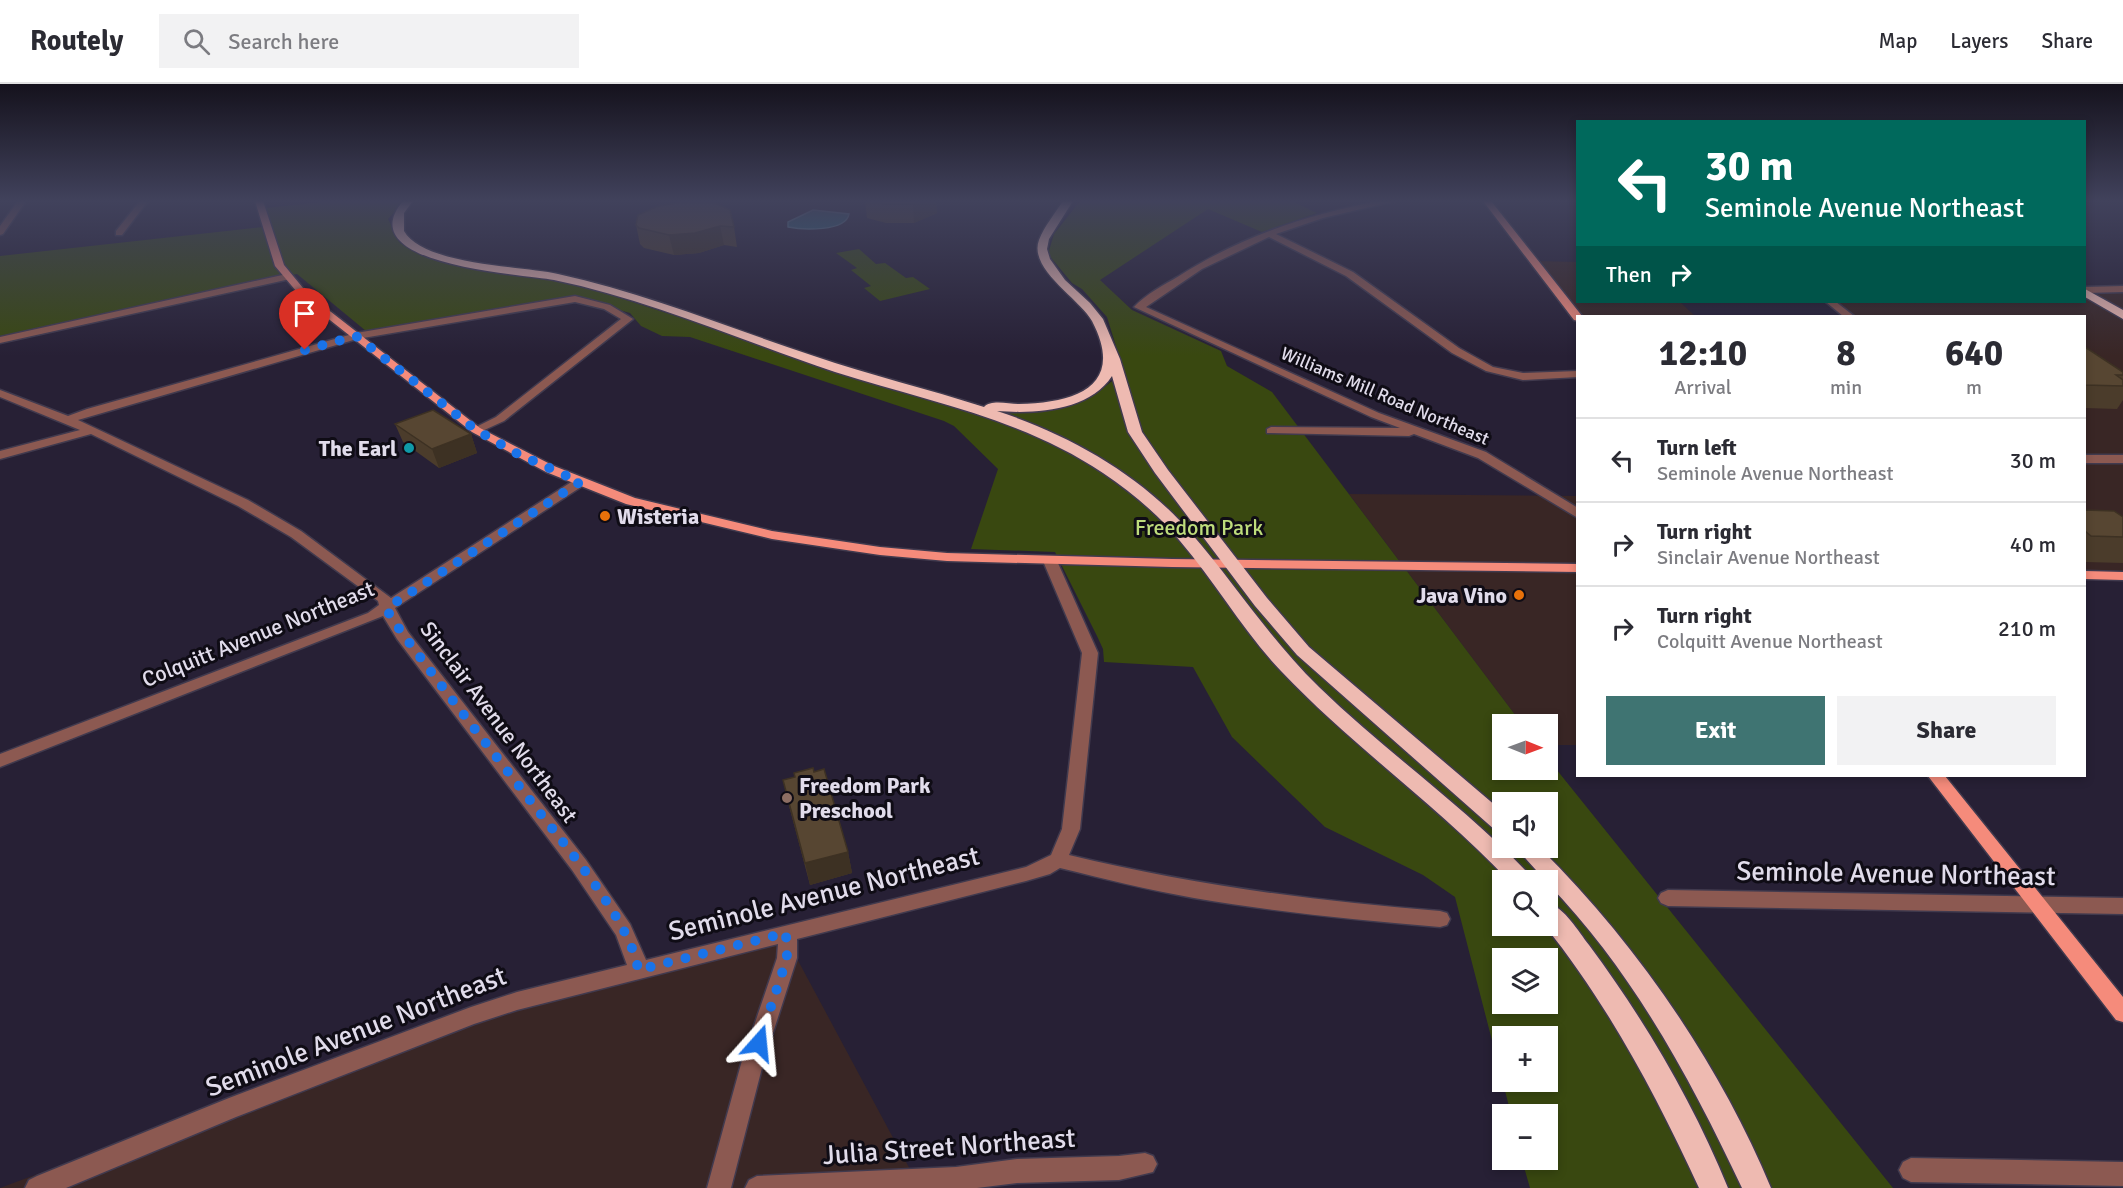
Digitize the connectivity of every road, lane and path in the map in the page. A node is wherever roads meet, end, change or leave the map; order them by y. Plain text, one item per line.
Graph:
1 (274, 253) edge
2 (426, 253) edge
3 (1043, 253) edge
4 (1225, 253) edge
5 (1311, 253) edge
6 (1527, 253) edge
7 (287, 277) junction
8 (2123, 290) edge
9 (2086, 291) edge
10 (2086, 292) edge
11 (1832, 303) edge
12 (1576, 315) edge
13 (1848, 315) edge
14 (2123, 315) edge
15 (356, 336) junction
16 (0, 340) edge
17 (1108, 343) junction
18 (1576, 374) edge
19 (0, 393) edge
20 (931, 395) junction
21 (68, 420) junction
22 (92, 430) junction
23 (476, 430) junction
24 (1271, 431) dead end
25 (1424, 432) junction
26 (0, 455) edge
27 (2086, 459) edge
28 (2123, 459) edge
29 (580, 482) junction
30 (1576, 513) edge
31 (1050, 561) junction
32 (1233, 563) junction
33 (1205, 564) junction
34 (1576, 568) edge
35 (2086, 575) edge
36 (2123, 576) edge
37 (387, 608) junction
38 (0, 762) edge
39 (1937, 777) edge
40 (1492, 815) edge
41 (1537, 858) edge
42 (1058, 860) junction
43 (1511, 870) edge
44 (1668, 898) dead end
45 (2037, 905) junction
46 (2123, 906) edge
47 (1440, 919) dead end
48 (1558, 925) edge
49 (786, 933) junction
50 (638, 970) junction
51 (2123, 1013) edge
52 (1145, 1164) dead end
53 (1911, 1170) dead end
54 (2123, 1174) edge
55 (37, 1188) edge
56 (719, 1188) edge
57 (756, 1188) edge
58 (1713, 1188) edge
59 (1757, 1188) edge

1 - 7 main road
2 - 20 highway
3 - 17 highway
4 - 25 street, Williams Mill Road Northeast
5 - 18 street
6 - 12 main road
7 - 15 main road
7 - 16 street
8 - 9 street
10 - 14 highway
11 - 13 street
15 - 21 street
15 - 23 main road
15 - 23 street
17 - 20 highway
17 - 32 highway
19 - 21 street, Sinclair Avenue Northeast
20 - 33 highway
21 - 22 street, Sinclair Avenue Northeast
22 - 26 street
22 - 37 street, Sinclair Avenue Northeast
23 - 29 main road
24 - 25 street
25 - 30 street, Williams Mill Road Northeast
27 - 28 street
29 - 31 main road
29 - 37 street, Colquitt Avenue Northeast
31 - 33 main road
31 - 42 street
32 - 33 main road
32 - 34 main road
32 - 40 highway
33 - 43 highway
35 - 36 main road
37 - 38 street, Colquitt Avenue Northeast
37 - 50 street, Sinclair Avenue Northeast
39 - 45 main road
41 - 59 highway
42 - 47 street
42 - 49 street, Seminole Avenue Northeast
44 - 45 street, Seminole Avenue Northeast
45 - 46 street, Seminole Avenue Northeast
45 - 51 main road
48 - 58 highway
49 - 50 street, Seminole Avenue Northeast
49 - 56 street
50 - 55 street, Seminole Avenue Northeast
52 - 57 street, Julia Street Northeast
53 - 54 street

